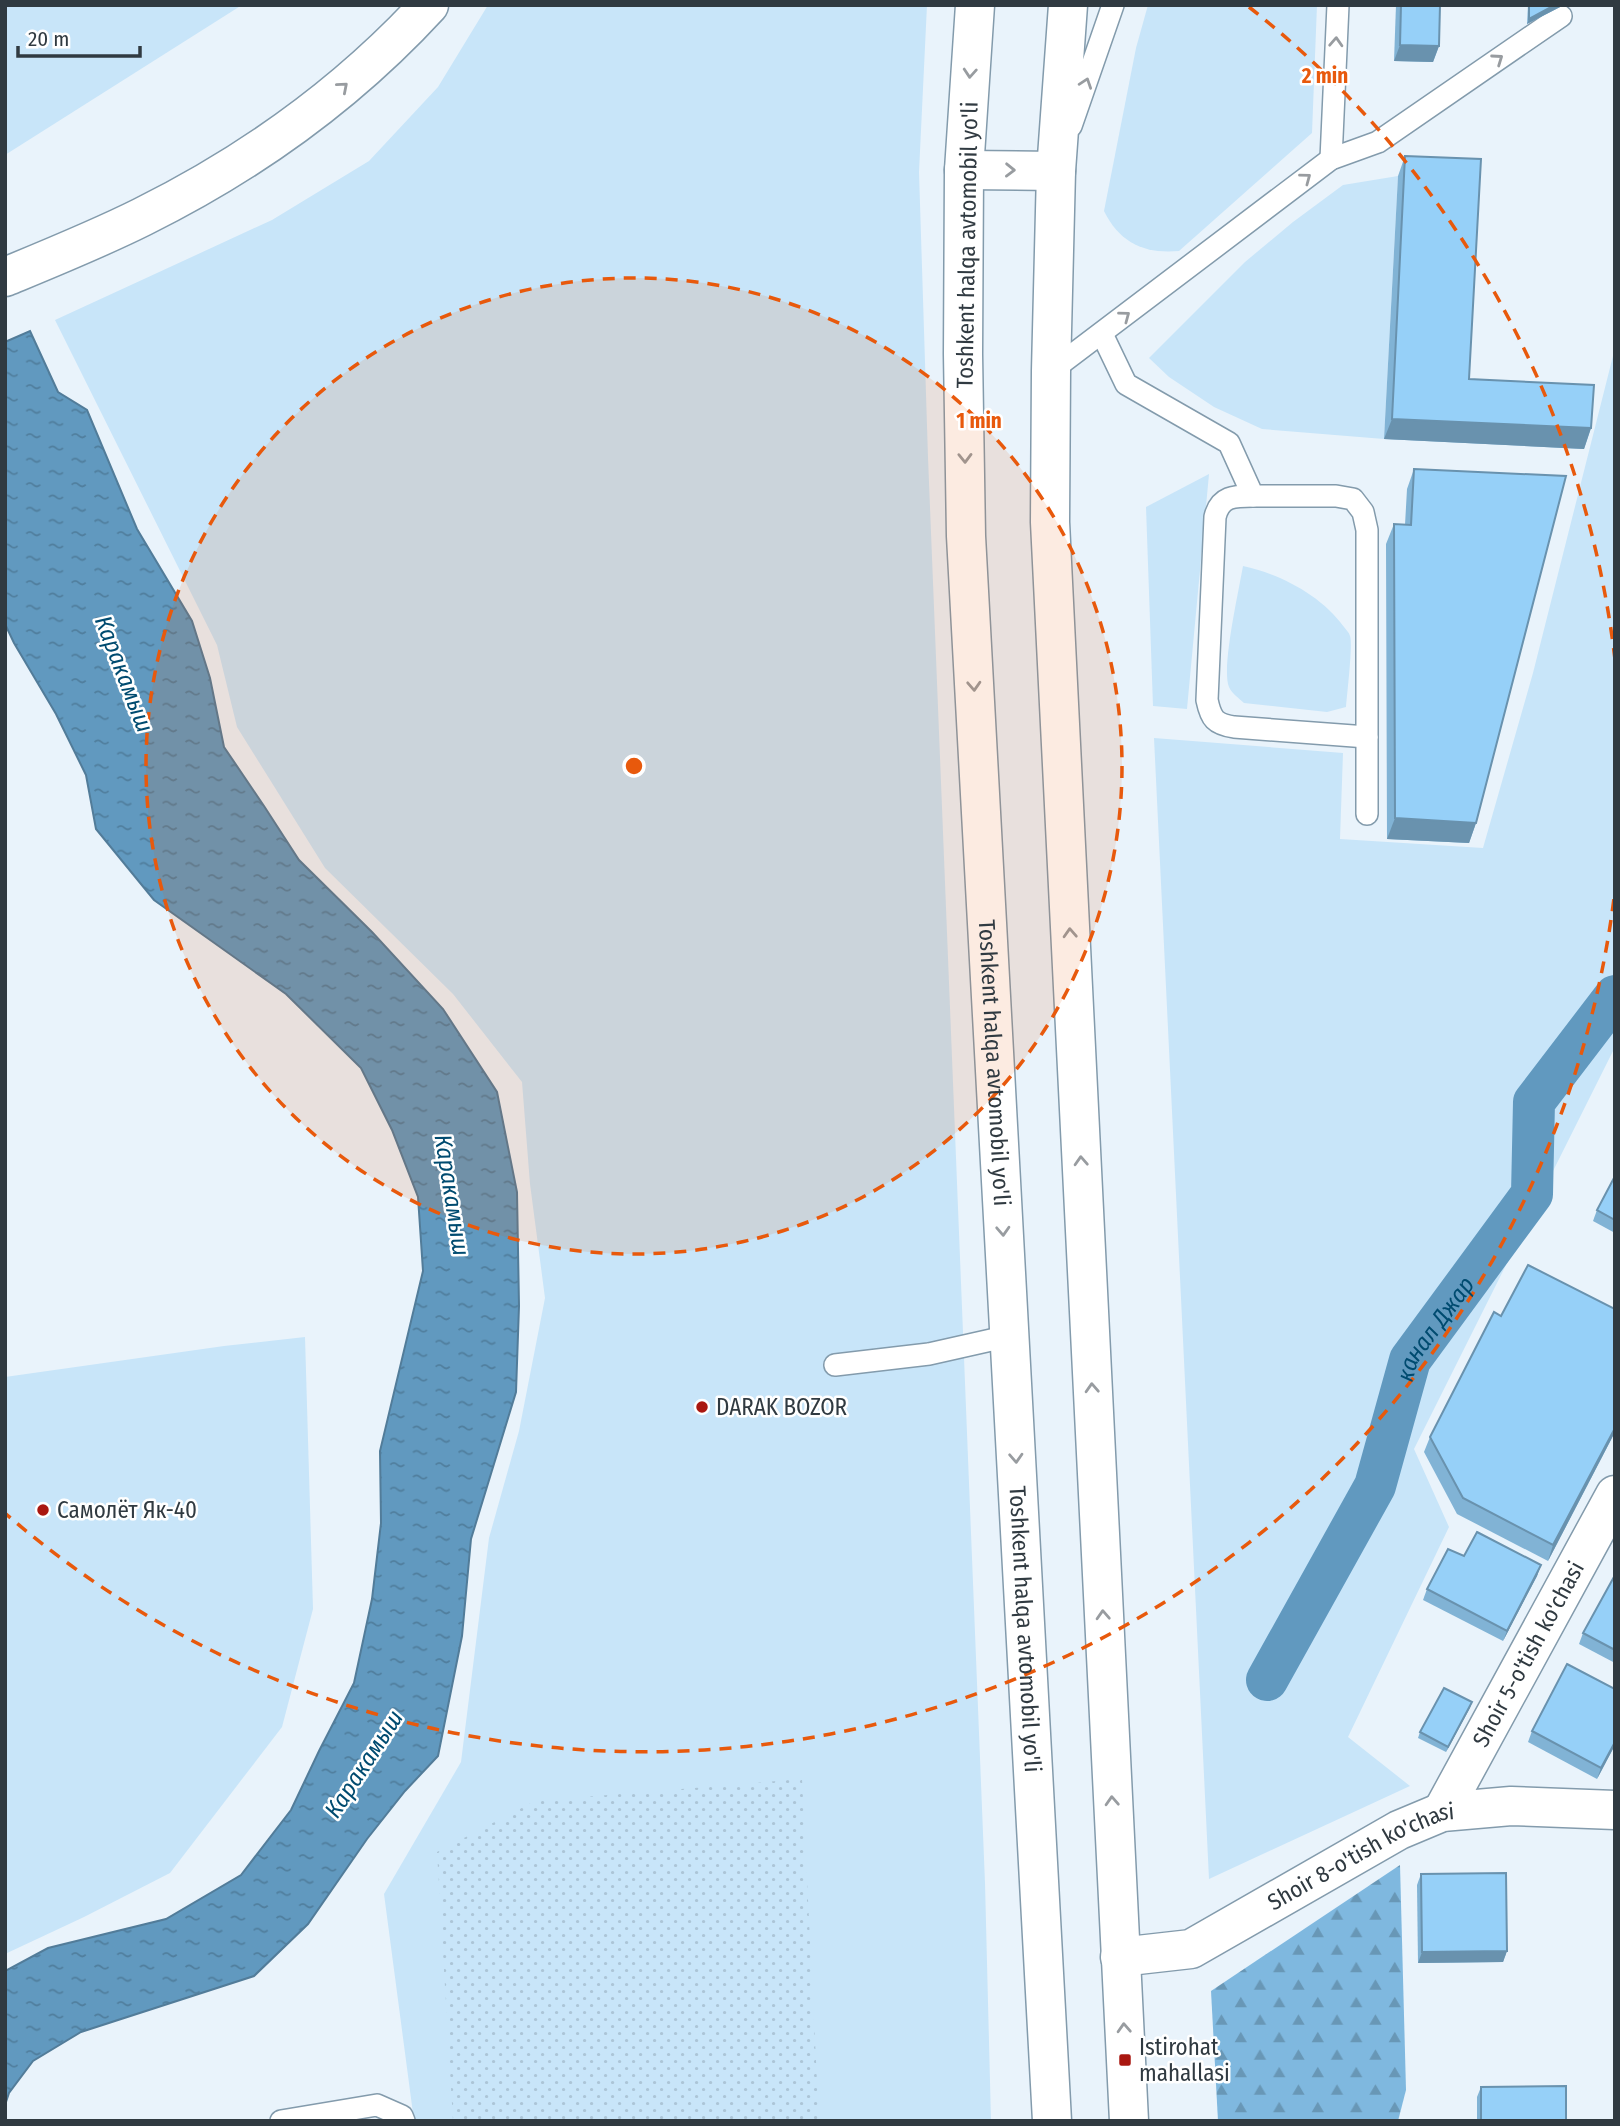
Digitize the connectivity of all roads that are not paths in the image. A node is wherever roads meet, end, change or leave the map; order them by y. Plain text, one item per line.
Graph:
1 (392, 5) edge
2 (429, 5) edge
3 (975, 5) edge
4 (1068, 5) edge
5 (1112, 5) edge
6 (1338, 5) edge
7 (1561, 16) dead end
8 (1331, 159) junction
9 (964, 170) junction
10 (1056, 171) junction
11 (71, 238) junction
12 (5, 252) edge
13 (5, 277) edge
14 (1102, 334) junction
15 (1051, 371) junction
16 (1253, 496) junction
17 (1367, 737) junction
18 (1367, 814) dead end
19 (1009, 1336) junction
20 (835, 1364) dead end
21 (1615, 1495) edge
22 (1615, 1810) edge
23 (1442, 1812) junction
24 (1120, 1957) junction
25 (281, 2121) edge
26 (404, 2121) edge
27 (1052, 2121) edge
28 (1129, 2121) edge

1 - 11 main road
11 -> 2 main road
3 -> 9 main road, Toshkent halqa avtomobil yo'li
4 - 10 main road
10 -> 5 lane
8 -> 6 lane
8 -> 7 lane
14 -> 8 lane
9 -> 10 main road
9 -> 19 main road, Toshkent halqa avtomobil yo'li
10 - 15 main road
11 - 12 main road
11 - 13 main road
14 - 15 lane
14 - 16 lane
24 -> 15 main road
16 - 17 lane
16 - 17 lane
17 - 18 lane
19 - 20 lane
19 -> 27 main road, Toshkent halqa avtomobil yo'li
21 - 23 main road, Shoir 5-o'tish ko'chasi
22 - 23 main road, Shoir 8-o'tish ko'chasi
23 - 24 main road, Shoir 8-o'tish ko'chasi
28 -> 24 main road
25 - 26 lane

